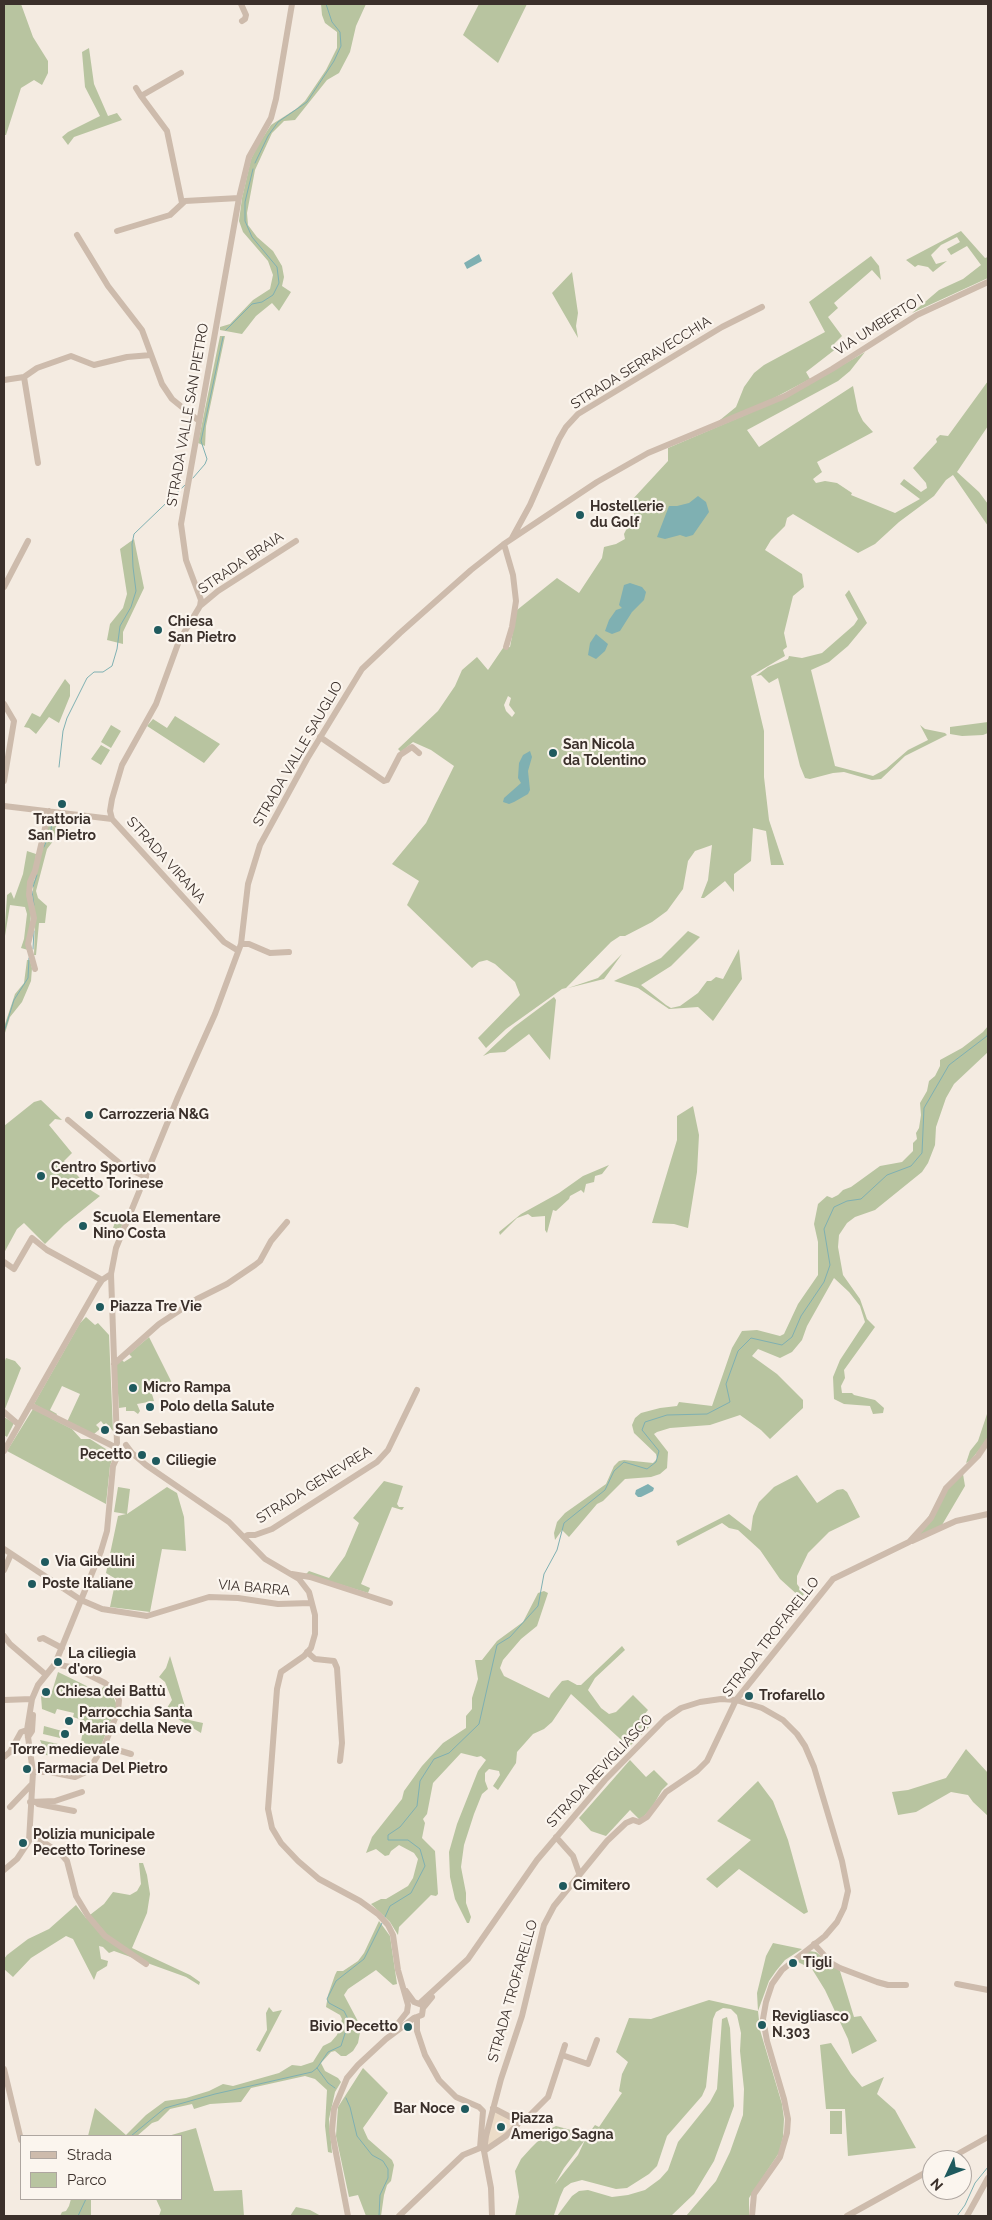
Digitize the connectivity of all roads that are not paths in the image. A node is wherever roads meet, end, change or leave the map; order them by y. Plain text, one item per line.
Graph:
1 (241, 4) edge
2 (292, 4) edge
3 (242, 21) dead end
4 (181, 73) dead end
5 (136, 88) dead end
6 (141, 96) junction
7 (239, 198) junction
8 (182, 203) junction
9 (117, 230) dead end
10 (77, 235) dead end
11 (988, 282) edge
12 (762, 308) dead end
13 (151, 355) junction
14 (24, 377) junction
15 (4, 380) edge
16 (785, 396) joint
17 (200, 421) junction
18 (38, 463) dead end
19 (512, 539) junction
20 (28, 541) dead end
21 (296, 541) dead end
22 (504, 544) junction
23 (4, 587) edge
24 (200, 606) junction
25 (506, 647) dead end
26 (4, 704) edge
27 (320, 738) junction
28 (419, 754) dead end
29 (4, 781) edge
30 (4, 806) edge
31 (48, 811) junction
32 (112, 819) junction
33 (239, 947) junction
34 (290, 952) dead end
35 (35, 969) dead end
36 (68, 1120) dead end
37 (146, 1177) junction
38 (287, 1222) dead end
39 (4, 1262) edge
40 (110, 1274) junction
41 (102, 1280) junction
42 (114, 1364) junction
43 (417, 1390) dead end
44 (30, 1405) junction
45 (4, 1412) edge
46 (18, 1424) junction
47 (988, 1441) edge
48 (119, 1446) junction
49 (4, 1451) edge
50 (988, 1514) edge
51 (244, 1537) junction
52 (909, 1542) junction
53 (4, 1549) edge
54 (11, 1554) junction
55 (4, 1570) edge
56 (291, 1574) junction
57 (81, 1600) junction
58 (311, 1603) junction
59 (390, 1603) dead end
60 (4, 1636) edge
61 (40, 1638) dead end
62 (62, 1648) junction
63 (307, 1652) junction
64 (54, 1665) junction
65 (45, 1674) junction
66 (32, 1699) junction
67 (4, 1700) edge
68 (736, 1700) junction
69 (27, 1733) junction
70 (104, 1746) junction
71 (7, 1751) edge
72 (131, 1754) dead end
73 (4, 1756) edge
74 (340, 1761) dead end
75 (33, 1772) junction
76 (30, 1785) junction
77 (82, 1792) dead end
78 (30, 1802) junction
79 (10, 1807) dead end
80 (74, 1811) dead end
81 (30, 1833) junction
82 (556, 1837) junction
83 (4, 1870) edge
84 (579, 1873) junction
85 (814, 1944) junction
86 (146, 1964) dead end
87 (957, 1984) dead end
88 (906, 1985) dead end
89 (988, 1990) edge
90 (414, 2006) junction
91 (415, 2018) junction
92 (386, 2039) junction
93 (597, 2040) dead end
94 (565, 2045) dead end
95 (562, 2055) junction
96 (4, 2068) edge
97 (493, 2108) junction
98 (520, 2122) junction
99 (20, 2136) edge
100 (988, 2137) edge
101 (482, 2149) junction
102 (965, 2150) edge
103 (922, 2174) edge
104 (988, 2178) edge
105 (348, 2216) edge
106 (399, 2216) edge
107 (492, 2216) edge
108 (752, 2216) edge
109 (847, 2216) edge
110 (966, 2216) edge

1 - 3 street
2 - 7 street, STRADA VALLE SAN PIETRO
4 - 6 street
5 - 6 street
6 - 8 street
7 - 8 street
7 - 17 street, STRADA VALLE SAN PIETRO
8 - 9 street
10 - 13 street
11 - 16 street, VIA UMBERTO I
12 - 19 street, STRADA SERRAVECCHIA
13 - 14 street
13 - 17 street
14 - 15 street
14 - 18 street
16 - 19 street, STRADA VALLE SAUGLIO
17 - 24 street, STRADA VALLE SAN PIETRO
19 - 22 street, STRADA VALLE SAUGLIO
20 - 23 street
21 - 24 street, STRADA BRAIA
22 - 25 street
22 - 27 street, STRADA VALLE SAUGLIO
24 - 32 street
26 - 29 street
27 - 28 street
27 - 33 street, STRADA VALLE SAUGLIO
30 - 31 street, STRADA VIRANA
31 - 32 street, STRADA VIRANA
31 - 35 street
32 - 33 street, STRADA VIRANA
33 - 34 street
33 - 37 street, STRADA VALLE SAUGLIO
36 - 37 street
37 - 40 street, STRADA VALLE SAUGLIO
38 - 42 street
39 - 41 street
40 - 41 street
40 - 42 street, STRADA VALLE SAUGLIO
41 - 44 street
42 - 48 street, STRADA VALLE SAUGLIO
43 - 51 street, STRADA GENEVREA
44 - 46 street
44 - 48 street
45 - 46 street
46 - 49 street
47 - 52 street, STRADA TROFARELLO
48 - 51 street
48 - 57 street
50 - 52 street
51 - 56 street
52 - 68 street, STRADA TROFARELLO
53 - 54 street
54 - 55 street
54 - 57 street
56 - 58 street
56 - 59 street
57 - 58 street, VIA BARRA
57 - 62 street
58 - 63 street
60 - 65 street
61 - 62 street
62 - 64 street
63 - 74 street
63 - 90 street
64 - 65 street
64 - 69 street
64 - 70 street
65 - 66 street
66 - 67 street
66 - 69 street
68 - 82 street, STRADA REVIGLIASCO
68 - 84 street, STRADA TROFARELLO
68 - 85 street, STRADA REVIGLIASCO
69 - 71 street
69 - 75 street
70 - 72 street
70 - 75 street
71 - 73 street
75 - 76 street
76 - 78 street
76 - 79 street
77 - 78 street
78 - 80 street
78 - 81 street
81 - 83 street
81 - 86 street
82 - 84 street
82 - 90 street, STRADA REVIGLIASCO
84 - 97 street, STRADA TROFARELLO
85 - 88 street
85 - 108 street, STRADA REVIGLIASCO
87 - 89 street
90 - 91 street
90 - 91 street, STRADA REVIGLIASCO
90 - 92 street
91 - 92 street, STRADA REVIGLIASCO
91 - 101 street
92 - 105 street
93 - 95 street
94 - 95 street
95 - 98 street
96 - 99 street
97 - 98 street
97 - 101 street
98 - 101 street
100 - 102 street
101 - 106 street
101 - 107 street
103 - 109 street
104 - 110 street

